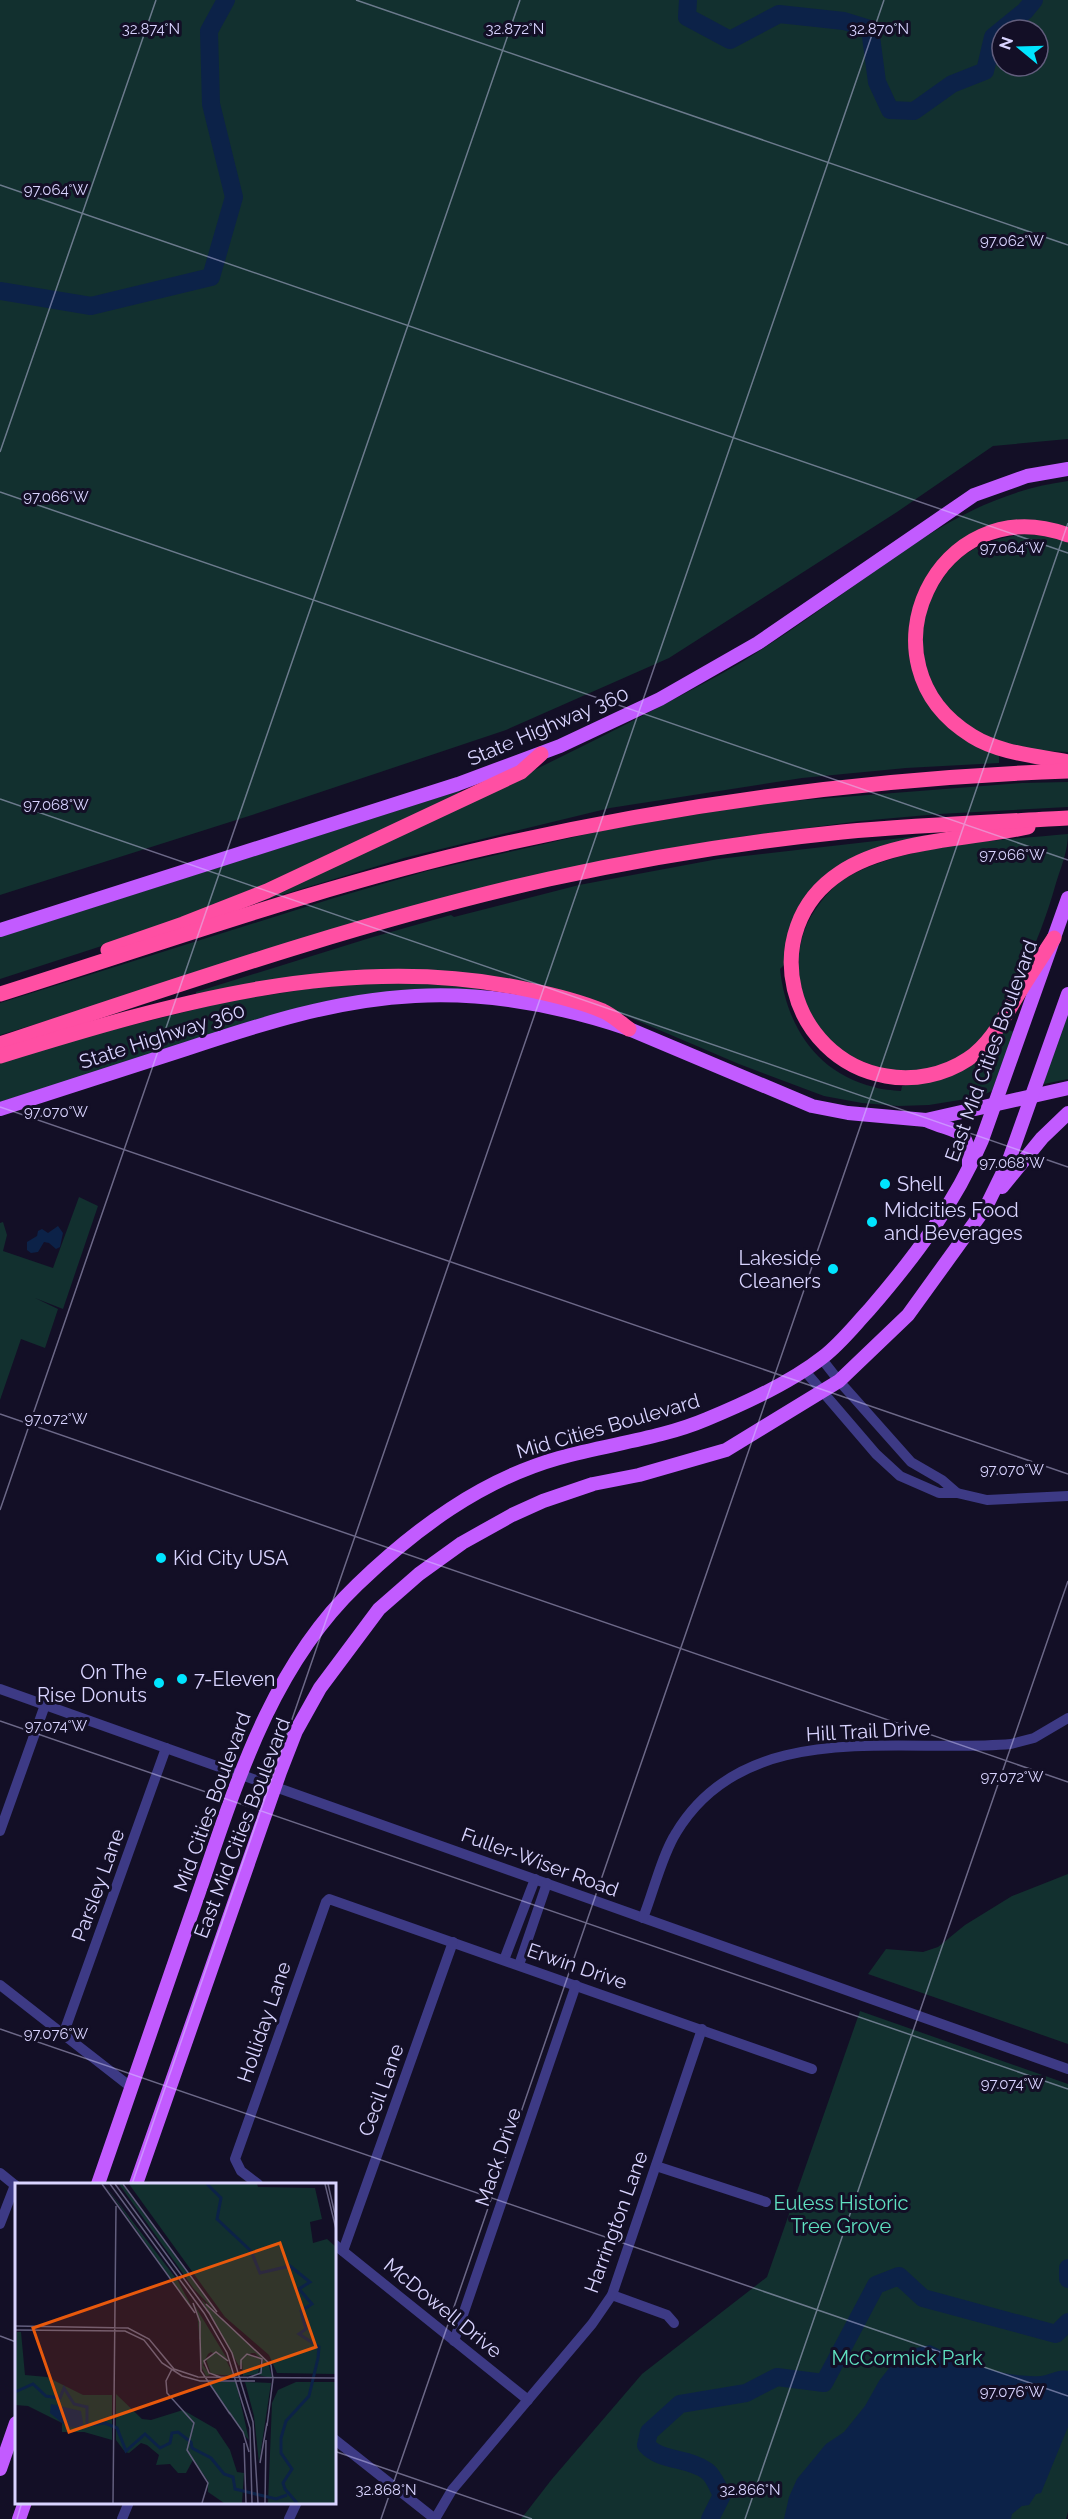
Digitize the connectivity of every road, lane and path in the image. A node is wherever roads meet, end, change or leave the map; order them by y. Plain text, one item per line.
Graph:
1 (1068, 469) edge
2 (1068, 535) edge
3 (541, 754) junction
4 (1068, 762) edge
5 (1068, 771) edge
6 (1068, 818) edge
7 (1068, 898) edge
8 (0, 930) edge
9 (1054, 938) junction
10 (0, 986) edge
11 (0, 994) edge
12 (1068, 994) edge
13 (629, 1029) junction
14 (0, 1044) edge
15 (0, 1056) edge
16 (1068, 1088) edge
17 (1032, 1097) junction
18 (994, 1105) junction
19 (0, 1109) edge
20 (1068, 1113) edge
21 (926, 1120) junction
22 (969, 1171) junction
23 (986, 1207) junction
24 (854, 1326) joint
25 (821, 1358) junction
26 (804, 1370) junction
27 (839, 1381) junction
28 (822, 1393) junction
29 (957, 1493) junction
30 (1068, 1496) edge
31 (0, 1689) edge
32 (45, 1705) junction
33 (1068, 1718) edge
34 (166, 1748) junction
35 (241, 1774) junction
36 (274, 1786) junction
37 (0, 1831) edge
38 (535, 1879) junction
39 (547, 1883) junction
40 (330, 1899) joint
41 (644, 1918) junction
42 (453, 1942) junction
43 (504, 1960) junction
44 (519, 1965) junction
45 (0, 1984) edge
46 (576, 1985) junction
47 (702, 2029) junction
48 (63, 2035) junction
49 (812, 2069) dead end
50 (1068, 2069) edge
51 (132, 2088) junction
52 (656, 2166) junction
53 (0, 2173) edge
54 (98, 2183) edge
55 (136, 2183) edge
56 (257, 2183) edge
57 (15, 2184) edge
58 (15, 2187) edge
59 (766, 2202) dead end
60 (0, 2224) edge
61 (339, 2248) edge
62 (612, 2295) junction
63 (674, 2323) dead end
64 (454, 2341) junction
65 (528, 2400) junction
66 (15, 2426) edge
67 (336, 2441) edge
68 (0, 2469) edge
69 (24, 2504) edge
70 (128, 2504) edge
71 (296, 2504) edge
72 (19, 2519) edge
73 (122, 2519) edge
74 (289, 2519) edge
75 (435, 2519) edge

1 - 3 main road, State Highway 360
2 - 4 highway
3 - 8 main road, State Highway 360
3 - 10 highway
5 - 11 highway
6 - 9 highway
6 - 14 highway
7 - 9 main road, East Mid Cities Boulevard
9 - 18 main road, East Mid Cities Boulevard
12 - 17 main road, East Mid Cities Boulevard
13 - 15 highway
13 - 19 main road, State Highway 360
13 - 21 main road, State Highway 360
16 - 17 main road, State Highway 360
17 - 18 main road, State Highway 360
17 - 23 main road, East Mid Cities Boulevard
18 - 21 main road, State Highway 360
18 - 22 main road, East Mid Cities Boulevard
20 - 23 main road
21 - 22 main road
22 - 24 main road, East Mid Cities Boulevard
23 - 27 main road, East Mid Cities Boulevard
24 - 25 main road, Mid Cities Boulevard
25 - 26 main road, Mid Cities Boulevard
25 - 27 street
26 - 28 street
26 - 35 main road, Mid Cities Boulevard
27 - 28 main road, East Mid Cities Boulevard
27 - 29 street
28 - 29 street
28 - 36 main road, East Mid Cities Boulevard
29 - 30 street
31 - 32 street, Fuller-Wiser Road
32 - 34 street, Fuller-Wiser Road
32 - 37 street
33 - 41 street, Hill Trail Drive
34 - 35 street, Fuller-Wiser Road
34 - 48 street, Parsley Lane
35 - 36 street, Fuller-Wiser Road
35 - 51 main road, Mid Cities Boulevard
36 - 38 street, Fuller-Wiser Road
36 - 55 main road, East Mid Cities Boulevard
38 - 39 street, Fuller-Wiser Road
38 - 43 street
39 - 41 street, Fuller-Wiser Road
39 - 44 street
40 - 42 street, Erwin Drive
40 - 56 street, Holliday Lane
41 - 50 street, Fuller-Wiser Road
42 - 43 street, Erwin Drive
42 - 61 street, Cecil Lane
43 - 44 street, Erwin Drive
44 - 46 street, Erwin Drive
45 - 48 street
46 - 47 street, Erwin Drive
46 - 64 street, Mack Drive
47 - 49 street, Erwin Drive
47 - 52 street, Harrington Lane
48 - 51 street
51 - 54 main road, Mid Cities Boulevard
52 - 59 street
52 - 62 street, Harrington Lane
53 - 57 street
58 - 60 street
61 - 64 street, McDowell Drive
62 - 63 street
62 - 65 street, Harrington Lane
64 - 65 street, McDowell Drive
65 - 75 street, Harrington Lane
66 - 68 main road
67 - 75 street
69 - 72 main road
70 - 73 street
71 - 74 street

